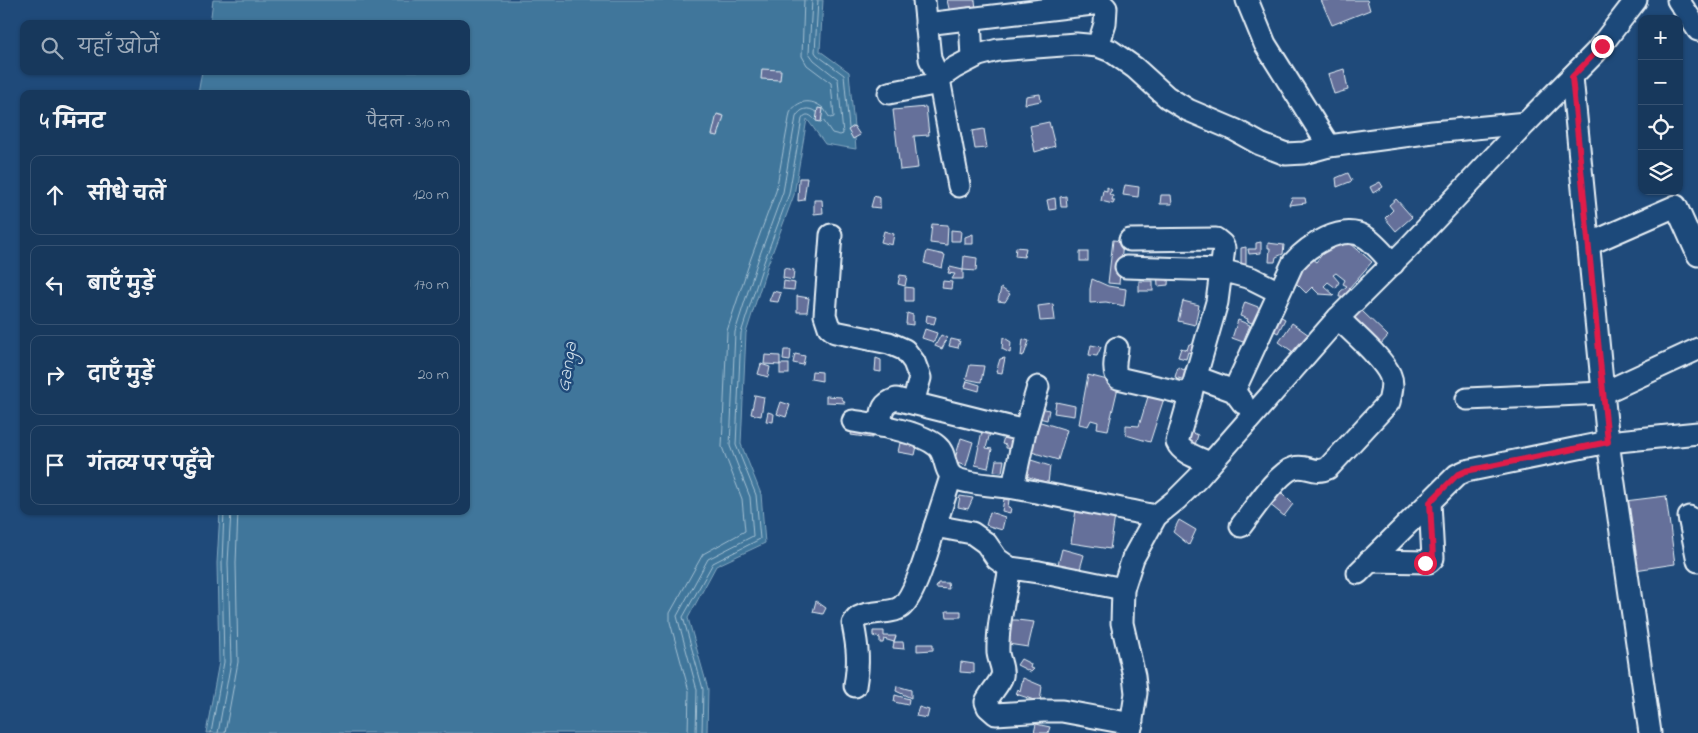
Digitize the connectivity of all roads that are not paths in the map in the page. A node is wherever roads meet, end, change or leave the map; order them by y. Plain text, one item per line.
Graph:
1 (924, 0) edge
2 (1247, 0) edge
3 (1636, 0) edge
4 (1678, 0) edge
5 (970, 19) junction
6 (926, 24) junction
7 (1698, 30) edge
8 (1098, 46) junction
9 (972, 58) junction
10 (1572, 77) junction
11 (938, 79) junction
12 (889, 93) dead end
13 (1526, 123) junction
14 (1328, 146) junction
15 (959, 186) dead end
16 (1698, 219) edge
17 (1698, 231) edge
18 (831, 235) dead end
19 (1130, 240) dead end
20 (1589, 244) junction
21 (1698, 255) edge
22 (1392, 264) junction
23 (1126, 267) dead end
24 (1221, 270) junction
25 (1280, 292) junction
26 (1338, 318) junction
27 (1117, 348) dead end
28 (1698, 348) edge
29 (1194, 386) junction
30 (1038, 387) dead end
31 (1234, 391) junction
32 (1603, 392) junction
33 (1467, 399) dead end
34 (913, 403) junction
35 (1248, 420) junction
36 (853, 421) dead end
37 (880, 426) junction
38 (1025, 431) junction
39 (1698, 433) edge
40 (1608, 442) junction
41 (1210, 463) junction
42 (951, 477) junction
43 (1014, 488) junction
44 (1430, 502) junction
45 (1156, 516) junction
46 (1689, 517) dead end
47 (935, 526) junction
48 (1241, 526) dead end
49 (1698, 561) edge
50 (1010, 568) junction
51 (1123, 589) junction
52 (855, 686) dead end
53 (1131, 728) edge
54 (1650, 733) edge

1 - 6 street
2 - 14 street
3 - 10 street
4 - 7 street
5 - 6 street
5 - 8 street
5 - 9 street
6 - 11 street
8 - 9 street
8 - 14 street
9 - 11 street
10 - 13 street
10 - 20 street
11 - 12 street
11 - 15 street
13 - 14 street
13 - 22 street
16 - 17 street
18 - 34 street
19 - 24 street
20 - 21 street
20 - 32 street
22 - 25 street
22 - 26 street
23 - 24 street
24 - 25 street
24 - 29 street
25 - 31 street
26 - 35 street
26 - 48 street
27 - 29 street
28 - 32 street
29 - 31 street
29 - 41 street
30 - 38 street
31 - 35 street
32 - 33 street
32 - 40 street
34 - 37 street
34 - 38 street
35 - 41 street
36 - 37 street
37 - 42 street
38 - 43 street
39 - 40 street
40 - 44 street
40 - 54 street
41 - 45 street
42 - 43 street
42 - 47 street
43 - 45 street
44 - 44 street
45 - 51 street
46 - 49 street
47 - 50 street
47 - 52 street
50 - 51 street
50 - 53 street
51 - 53 street

